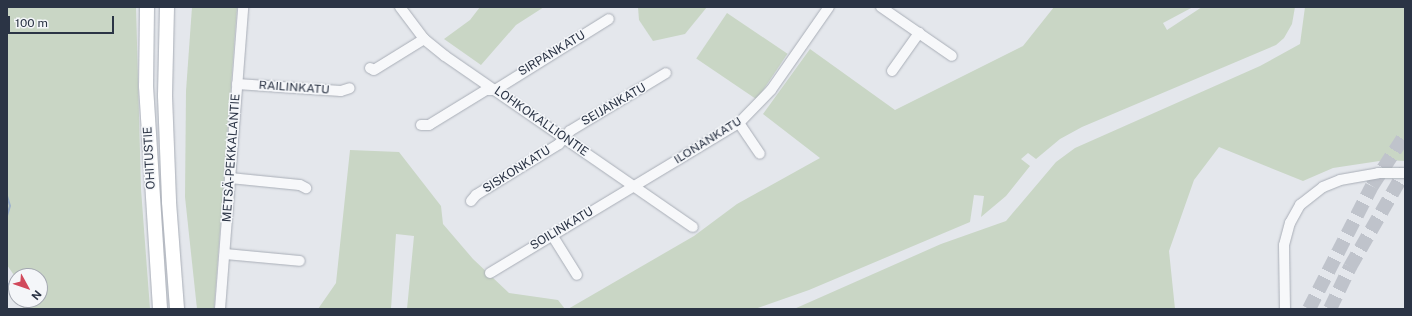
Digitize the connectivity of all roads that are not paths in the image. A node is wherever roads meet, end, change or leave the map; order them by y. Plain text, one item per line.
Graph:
1 (146, 7) edge
2 (167, 7) edge
3 (243, 7) edge
4 (400, 7) edge
5 (829, 7) edge
6 (881, 7) edge
7 (609, 19) dead end
8 (919, 33) junction
9 (424, 39) junction
10 (952, 56) dead end
11 (370, 68) dead end
12 (892, 71) dead end
13 (666, 73) dead end
14 (237, 84) junction
15 (350, 88) dead end
16 (495, 90) junction
17 (739, 123) junction
18 (420, 125) dead end
19 (563, 139) junction
20 (760, 154) dead end
21 (1405, 173) edge
22 (230, 178) junction
23 (634, 186) junction
24 (306, 188) dead end
25 (471, 201) dead end
26 (693, 227) dead end
27 (552, 235) junction
28 (225, 254) junction
29 (300, 261) dead end
30 (490, 273) dead end
31 (577, 275) dead end
32 (160, 309) edge
33 (177, 309) edge
34 (220, 309) edge
35 (1285, 309) edge

1 - 32 highway, OHITUSTIE
2 - 33 highway, OHITUSTIE
3 - 14 street, METSÄ-PEKKALANTIE
4 - 9 street, LOHKOKALLIONTIE
5 - 17 street, ILONANKATU
6 - 8 street
7 - 16 street, SIRPANKATU
8 - 10 street
8 - 12 street
9 - 11 street
9 - 16 street, LOHKOKALLIONTIE
13 - 19 street, SEIJANKATU
14 - 15 street, RAILINKATU
14 - 22 street, METSÄ-PEKKALANTIE
16 - 18 street, SIRPANKATU
16 - 19 street, LOHKOKALLIONTIE
17 - 20 street
17 - 23 street, ILONANKATU
19 - 23 street, LOHKOKALLIONTIE
19 - 25 street, SISKONKATU
21 - 35 street
22 - 24 street
22 - 28 street, METSÄ-PEKKALANTIE
23 - 26 street, LOHKOKALLIONTIE
23 - 27 street, SOILINKATU
27 - 30 street, SOILINKATU
27 - 31 street
28 - 29 street
28 - 34 street, METSÄ-PEKKALANTIE

